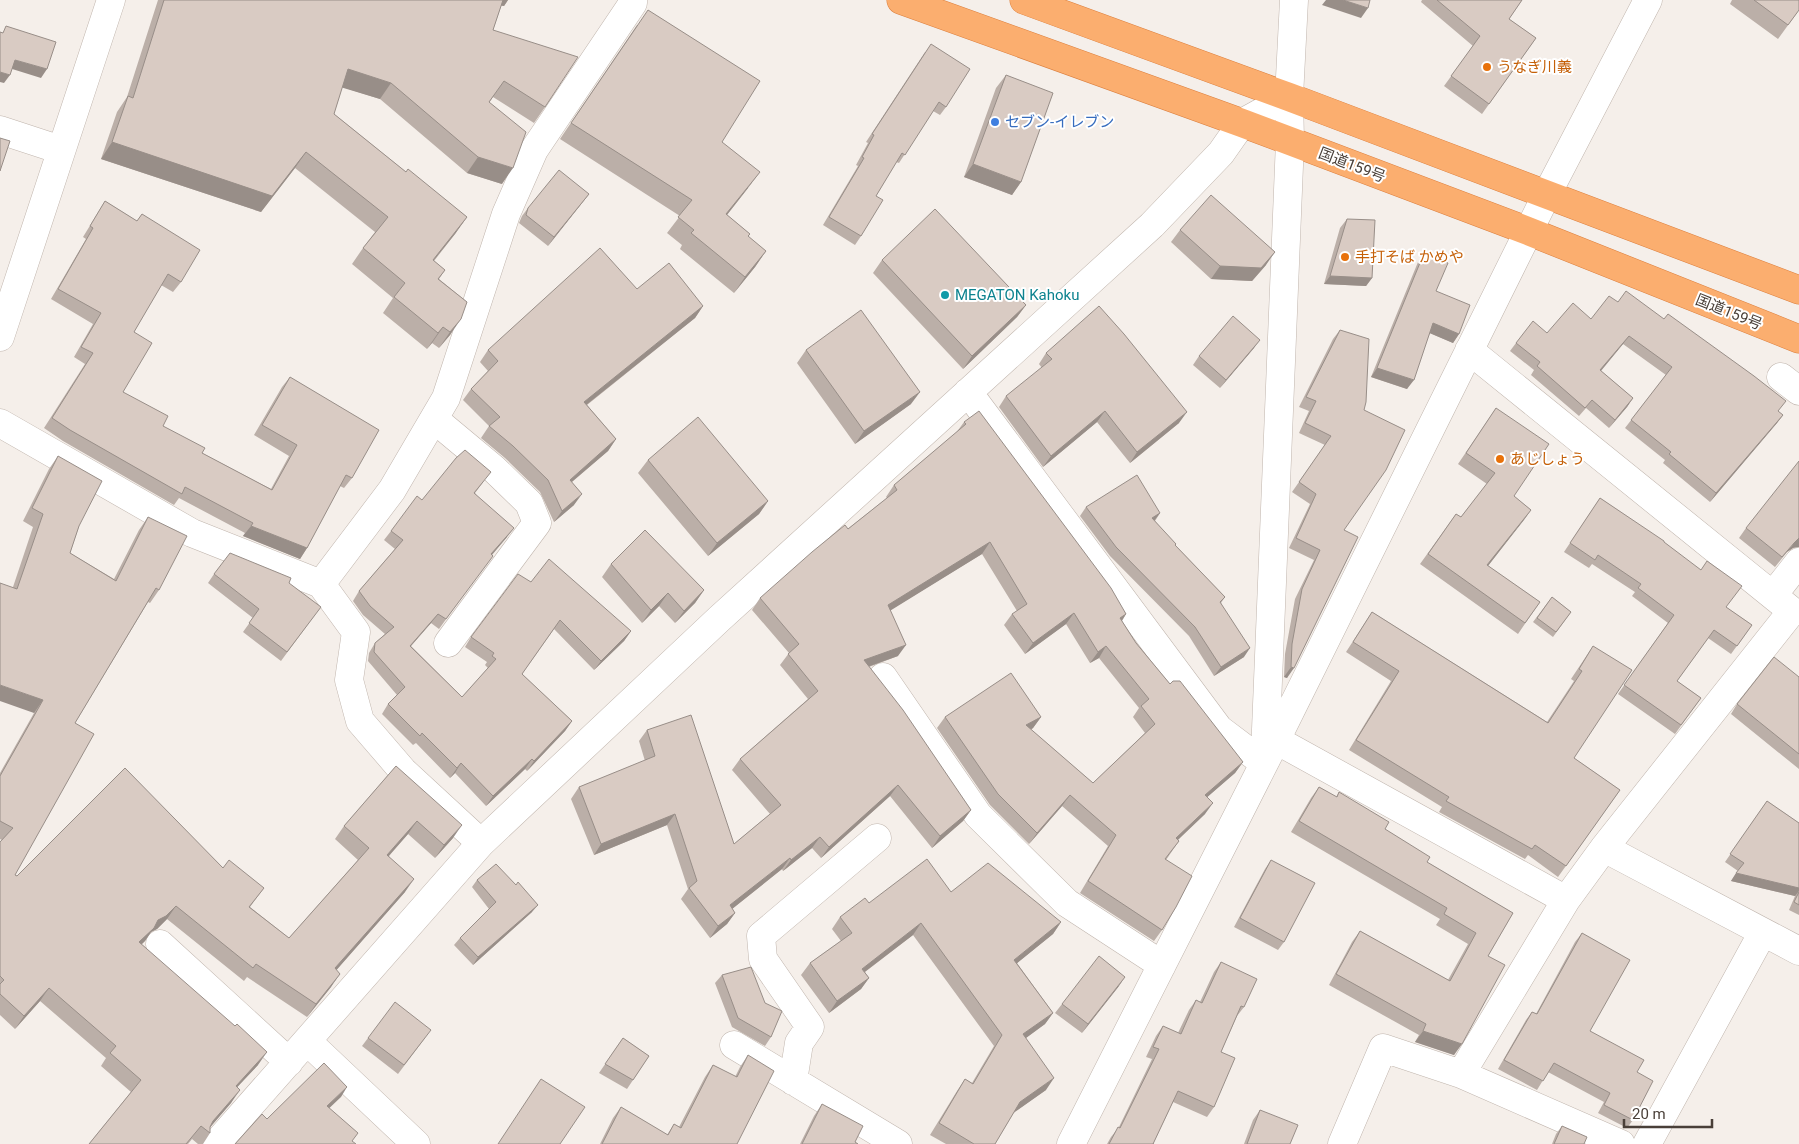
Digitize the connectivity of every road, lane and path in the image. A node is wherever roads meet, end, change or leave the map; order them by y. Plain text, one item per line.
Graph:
1 (111, 0) edge
2 (633, 0) edge
3 (901, 0) edge
4 (1024, 0) edge
5 (1294, 0) edge
6 (1648, 0) edge
7 (1289, 97) junction
8 (1242, 122) junction
9 (0, 130) edge
10 (1290, 141) junction
11 (61, 150) junction
12 (1546, 194) junction
13 (1528, 231) junction
14 (1799, 290) edge
15 (0, 337) edge
16 (1799, 340) edge
17 (1469, 350) junction
18 (968, 392) junction
19 (434, 419) junction
20 (0, 423) edge
21 (1799, 562) edge
22 (321, 584) junction
23 (1788, 607) edge
24 (448, 643) dead end
25 (883, 677) dead end
26 (1270, 752) junction
27 (877, 838) dead end
28 (481, 843) junction
29 (1604, 848) junction
30 (1566, 900) junction
31 (1763, 932) junction
32 (160, 944) dead end
33 (1799, 950) edge
34 (1162, 966) junction
35 (308, 1041) junction
36 (734, 1046) dead end
37 (289, 1062) junction
38 (1461, 1074) junction
39 (794, 1081) junction
40 (216, 1144) edge
41 (416, 1144) edge
42 (898, 1144) edge
43 (1071, 1144) edge
44 (1342, 1144) edge
45 (1621, 1144) edge
46 (1647, 1144) edge

1 - 11 street
2 - 19 street
3 - 8 highway, 国道159号
4 - 7 highway
5 - 7 street
6 - 12 street
7 - 8 street
7 - 10 street
7 - 12 highway
8 - 10 highway, 国道159号
8 - 18 street
9 - 11 street
10 - 13 highway, 国道159号
10 - 26 street
11 - 15 street
12 - 13 street
12 - 14 highway
13 - 16 highway, 国道159号
13 - 17 street
17 - 23 street
17 - 26 street
18 - 26 street
18 - 28 street
19 - 22 street
19 - 24 street
20 - 22 street
21 - 23 street
22 - 28 street
23 - 29 street
25 - 34 street
26 - 30 street
26 - 34 street
27 - 39 street
28 - 35 street
29 - 30 street
29 - 31 street
30 - 38 street
31 - 33 street
31 - 46 street
32 - 37 street
34 - 43 street
35 - 37 street
35 - 41 street
36 - 39 street
37 - 40 street
38 - 44 street
38 - 45 street
39 - 42 street

